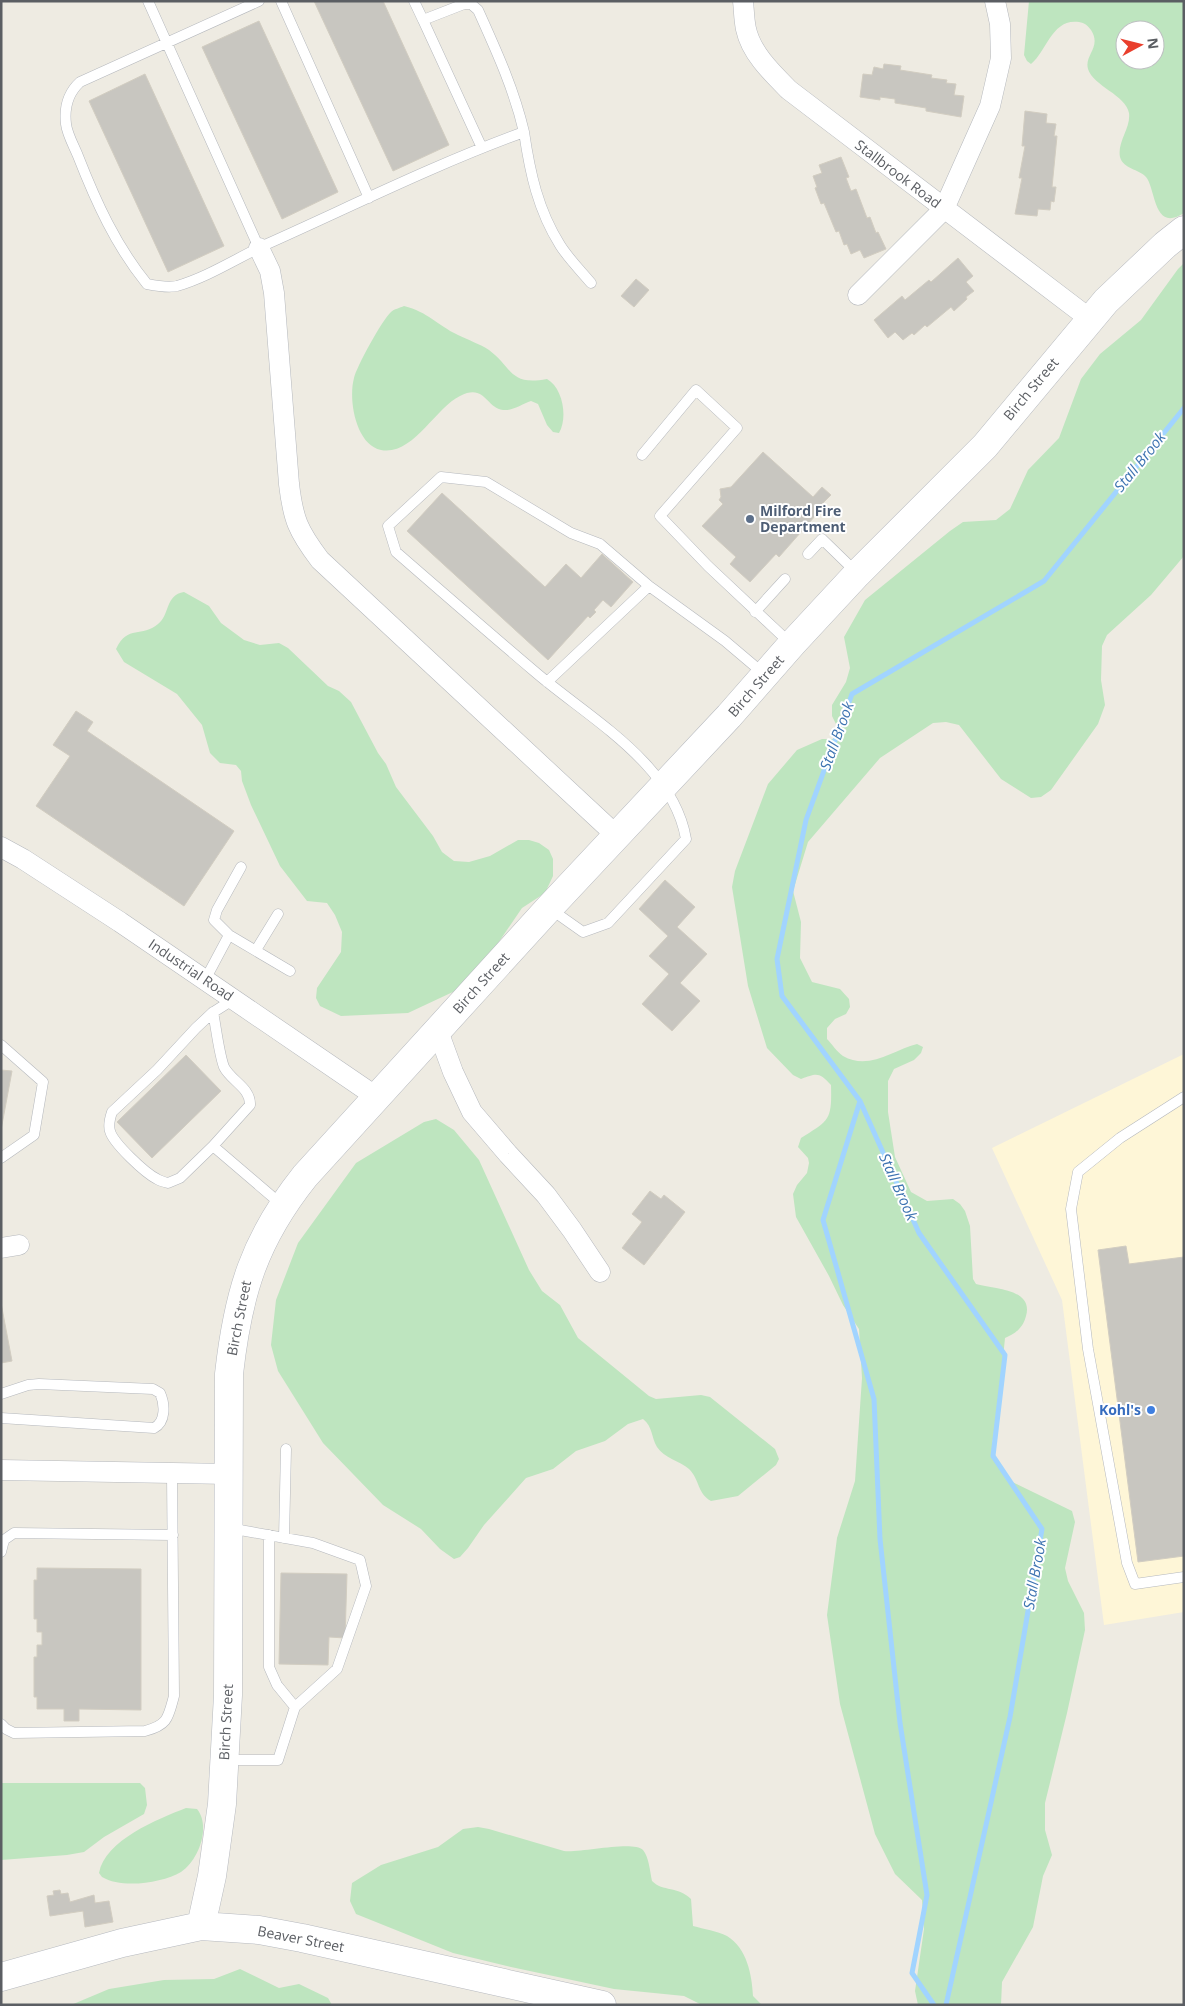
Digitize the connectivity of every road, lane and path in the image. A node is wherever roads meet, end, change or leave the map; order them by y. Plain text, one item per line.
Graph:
1 (148, 1) edge
2 (259, 1) edge
3 (281, 1) edge
4 (414, 1) edge
5 (743, 1) edge
6 (994, 1) edge
7 (423, 20) junction
8 (166, 45) junction
9 (524, 132) junction
10 (482, 148) junction
11 (369, 198) junction
12 (944, 209) junction
13 (1184, 230) edge
14 (259, 248) junction
15 (591, 283) dead end
16 (858, 295) dead end
17 (1090, 319) junction
18 (642, 455) dead end
19 (808, 554) dead end
20 (857, 574) junction
21 (785, 579) dead end
22 (649, 586) junction
23 (756, 612) junction
24 (792, 644) junction
25 (765, 675) junction
26 (547, 682) junction
27 (663, 786) junction
28 (617, 836) junction
29 (1, 847) edge
30 (240, 867) dead end
31 (549, 908) junction
32 (278, 914) dead end
33 (229, 934) junction
34 (256, 950) junction
35 (290, 971) dead end
36 (205, 980) junction
37 (234, 1000) junction
38 (214, 1012) junction
39 (438, 1031) junction
40 (1, 1045) edge
41 (1184, 1097) edge
42 (378, 1098) junction
43 (213, 1146) junction
44 (1, 1158) edge
45 (282, 1206) junction
46 (600, 1272) dead end
47 (1, 1394) edge
48 (1, 1418) edge
49 (286, 1448) dead end
50 (1, 1470) edge
51 (172, 1474) junction
52 (230, 1474) junction
53 (228, 1528) junction
54 (172, 1535) junction
55 (269, 1535) junction
56 (284, 1538) junction
57 (1, 1552) edge
58 (1184, 1577) edge
59 (295, 1707) junction
60 (1, 1724) edge
61 (224, 1760) junction
62 (201, 1926) junction
63 (1, 1977) edge
64 (602, 2005) edge

1 - 8 lane
2 - 8 lane
3 - 11 lane
4 - 7 lane
5 - 12 street, Stallbrook Road
6 - 12 street
7 - 9 lane
7 - 10 lane
8 - 14 lane
8 - 14 lane
9 - 10 lane
9 - 15 lane
10 - 11 lane
11 - 14 lane
12 - 16 street
12 - 17 street, Stallbrook Road
13 - 17 street, Birch Street
14 - 28 street
17 - 20 street, Birch Street
18 - 23 lane
19 - 20 lane
20 - 24 street, Birch Street
21 - 23 lane
22 - 25 lane
22 - 26 lane
22 - 26 lane
23 - 24 lane
24 - 25 street, Birch Street
25 - 27 street, Birch Street
26 - 27 lane
27 - 28 street, Birch Street
27 - 31 lane
28 - 31 street, Birch Street
29 - 36 street, Industrial Road
30 - 33 lane
31 - 39 street, Birch Street
32 - 34 lane
33 - 34 lane
33 - 36 lane
34 - 35 lane
36 - 37 street, Industrial Road
37 - 38 lane
37 - 42 street, Industrial Road
38 - 43 lane
38 - 43 lane
39 - 42 street, Birch Street
39 - 46 street
40 - 44 lane
41 - 58 lane
42 - 45 street, Birch Street
43 - 45 lane
45 - 52 street, Birch Street
47 - 48 lane
49 - 56 lane
50 - 51 street
51 - 52 street
51 - 54 lane
52 - 53 street, Birch Street
53 - 55 lane
53 - 61 street, Birch Street
54 - 57 lane
54 - 60 lane
55 - 56 lane
55 - 59 lane
56 - 59 lane
59 - 61 lane
61 - 62 street, Birch Street
62 - 63 street, Beaver Street
62 - 64 street, Beaver Street

